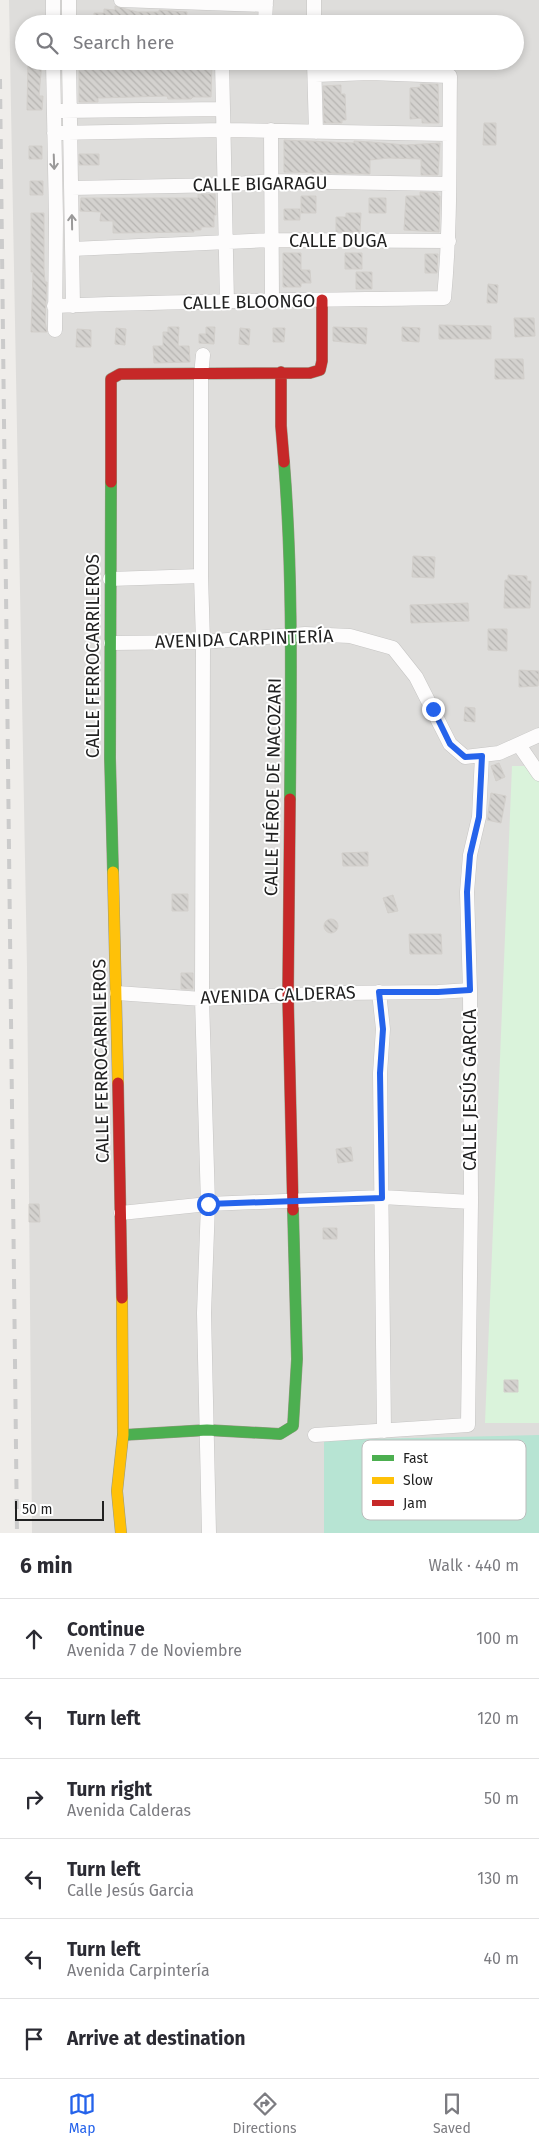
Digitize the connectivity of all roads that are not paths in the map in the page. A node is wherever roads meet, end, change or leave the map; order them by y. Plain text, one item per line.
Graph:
1 (53, 0) edge
2 (69, 0) edge
3 (121, 0) edge
4 (314, 0) edge
5 (266, 3) edge
6 (53, 15) edge
7 (69, 15) edge
8 (314, 15) edge
9 (53, 70) edge
10 (69, 70) edge
11 (222, 70) edge
12 (314, 70) edge
13 (336, 70) edge
14 (223, 108) junction
15 (70, 110) junction
16 (53, 111) junction
17 (225, 130) junction
18 (271, 130) junction
19 (316, 132) junction
20 (70, 133) junction
21 (54, 134) junction
22 (449, 134) junction
23 (271, 181) junction
24 (448, 184) junction
25 (226, 185) junction
26 (71, 188) junction
27 (271, 240) junction
28 (449, 241) junction
29 (226, 242) junction
30 (72, 249) junction
31 (272, 300) junction
32 (322, 300) junction
33 (227, 303) junction
34 (54, 306) junction
35 (73, 306) junction
36 (54, 330) dead end
37 (202, 355) dead end
38 (281, 372) junction
39 (201, 375) junction
40 (201, 576) junction
41 (110, 579) junction
42 (292, 635) junction
43 (204, 642) junction
44 (111, 643) junction
45 (531, 741) edge
46 (482, 756) junction
47 (539, 774) edge
48 (470, 990) junction
49 (379, 992) junction
50 (117, 993) junction
51 (288, 996) junction
52 (202, 999) junction
53 (382, 1198) junction
54 (293, 1202) junction
55 (471, 1202) junction
56 (208, 1204) junction
57 (121, 1212) junction
58 (207, 1430) junction
59 (384, 1431) junction
60 (123, 1435) junction
61 (315, 1435) dead end
62 (121, 1533) edge
63 (209, 1533) edge

1 - 6 street
2 - 7 street
3 - 5 street
4 - 8 street
9 - 16 street
10 - 15 street
11 - 14 street
12 - 19 street
13 - 22 street
14 - 15 street
14 - 17 street
15 - 16 street
15 - 20 street
16 - 21 street
17 - 18 street
17 - 20 street
17 - 25 street
18 - 19 street
18 - 23 street
19 - 22 street
20 - 21 street
20 - 26 street
21 -> 34 street
22 - 24 street
23 - 24 street, CALLE BIGARAGU
23 - 25 street, CALLE BIGARAGU
23 - 27 street
24 - 28 street
25 - 26 street, CALLE BIGARAGU
25 - 29 street
30 -> 26 street
27 - 28 street, CALLE DUGA
27 - 29 street, CALLE DUGA
27 - 31 street
28 - 32 street, CALLE BLOONGO
29 - 30 street, CALLE DUGA
29 - 33 street
30 - 35 street
31 - 32 street, CALLE BLOONGO
31 - 33 street, CALLE BLOONGO
32 - 38 street, CALLE FERROCARRILEROS
33 - 35 street, CALLE BLOONGO
34 - 35 street, CALLE BLOONGO
34 - 36 street
37 - 39 street
38 - 39 street, CALLE FERROCARRILEROS
38 - 42 street, CALLE HÉROE DE NACOZARI
39 - 40 street
39 - 41 street, CALLE FERROCARRILEROS
40 - 41 street
40 - 43 street
41 - 44 street, CALLE FERROCARRILEROS
42 - 43 street, AVENIDA CARPINTERÍA
42 - 46 street, AVENIDA CARPINTERÍA
42 - 51 street, CALLE HÉROE DE NACOZARI
43 - 44 street, AVENIDA CARPINTERÍA
43 - 52 street
44 - 50 street, CALLE FERROCARRILEROS
45 - 46 street
45 - 47 street
46 - 48 street, CALLE JESÚS GARCIA
48 - 49 street, AVENIDA CALDERAS
48 - 55 street, CALLE JESÚS GARCIA
49 - 51 street, AVENIDA CALDERAS
49 - 53 street
50 - 52 street, AVENIDA CALDERAS
50 - 57 street, CALLE FERROCARRILEROS
51 - 52 street, AVENIDA CALDERAS
51 - 54 street, CALLE HÉROE DE NACOZARI
52 - 56 street
53 - 54 street
53 - 55 street
53 - 59 street
54 - 56 street
54 - 58 street, CALLE HÉROE DE NACOZARI
55 - 59 street, CALLE JESÚS GARCIA
56 - 57 street
56 - 58 street
57 - 60 street, CALLE FERROCARRILEROS
58 - 60 street
58 - 63 street
59 - 61 street
60 - 62 street, CALLE FERROCARRILEROS

